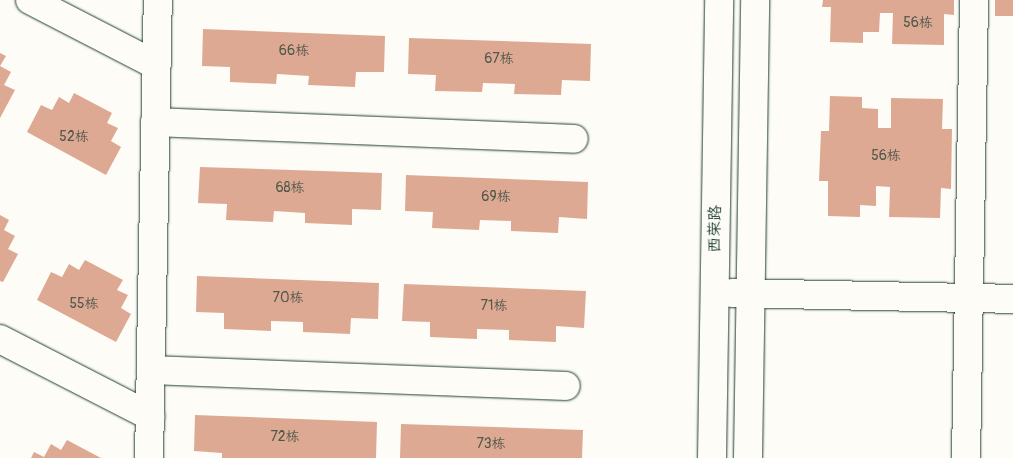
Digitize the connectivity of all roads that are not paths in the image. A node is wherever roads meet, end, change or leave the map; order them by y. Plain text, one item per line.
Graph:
1 (30, 0) edge
2 (158, 0) edge
3 (719, 0) edge
4 (755, 0) edge
5 (974, 0) edge
6 (156, 66) junction
7 (156, 122) junction
8 (574, 138) dead end
9 (714, 293) junction
10 (750, 294) junction
11 (969, 298) junction
12 (1013, 299) edge
13 (0, 339) edge
14 (151, 370) junction
15 (566, 386) dead end
16 (150, 416) junction
17 (149, 458) edge
18 (712, 458) edge
19 (748, 458) edge
20 (966, 458) edge

1 - 6 street
2 - 6 street
3 - 9 street, 西荣路
4 - 10 street
5 - 11 street
6 - 7 street
7 - 8 street
7 - 14 street
9 - 10 street
9 - 18 street, 西荣路
10 - 11 street
10 - 19 street
11 - 12 street
11 - 20 street
13 - 16 street
14 - 15 street
14 - 16 street
16 - 17 street

